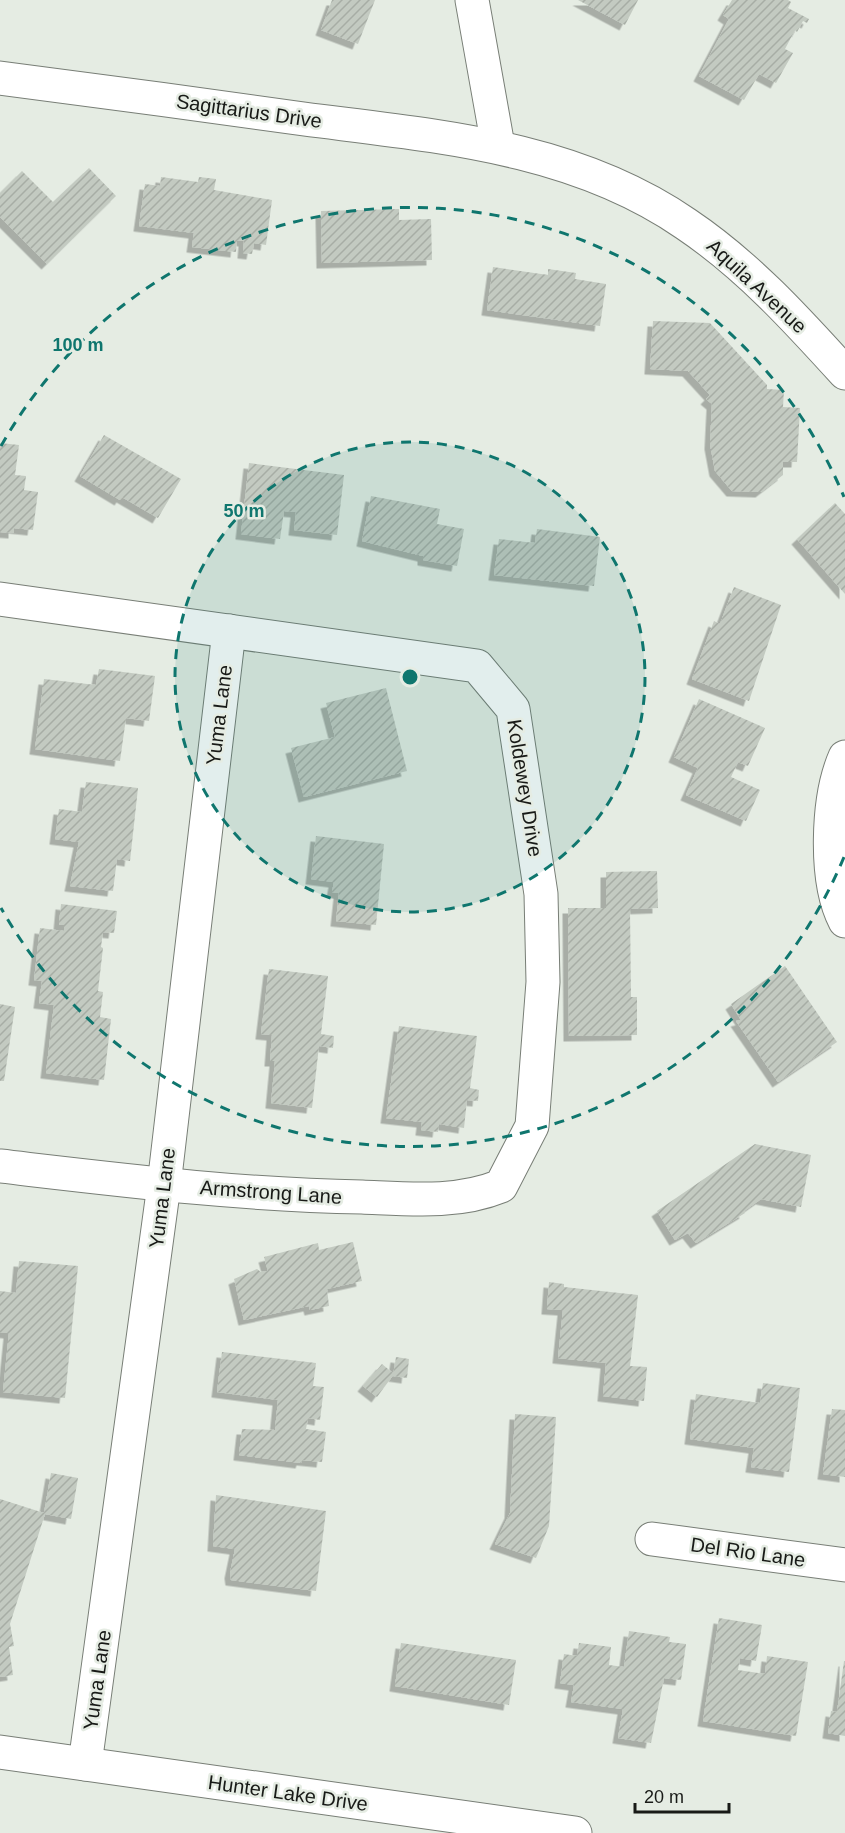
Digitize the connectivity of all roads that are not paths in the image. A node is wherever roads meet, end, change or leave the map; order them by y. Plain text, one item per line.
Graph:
1 (472, 0) edge
2 (0, 78) edge
3 (498, 146) junction
4 (845, 373) edge
5 (0, 599) edge
6 (229, 631) junction
7 (845, 757) edge
8 (845, 921) edge
9 (0, 1166) edge
10 (164, 1185) junction
11 (436, 1199) joint
12 (652, 1539) dead end
13 (845, 1565) edge
14 (0, 1752) edge
15 (86, 1764) junction
16 (575, 1833) edge

1 - 3 street
2 - 3 street, Sagittarius Drive
3 - 4 street, Aquila Avenue
5 - 6 street, Koldewey Drive
6 - 10 street, Yuma Lane
6 - 11 street, Koldewey Drive
7 - 8 street
9 - 10 street, Armstrong Lane
10 - 11 street, Armstrong Lane
10 - 15 street, Yuma Lane
12 - 13 street, Del Rio Lane
14 - 15 street, Hunter Lake Drive
15 - 16 street, Hunter Lake Drive

